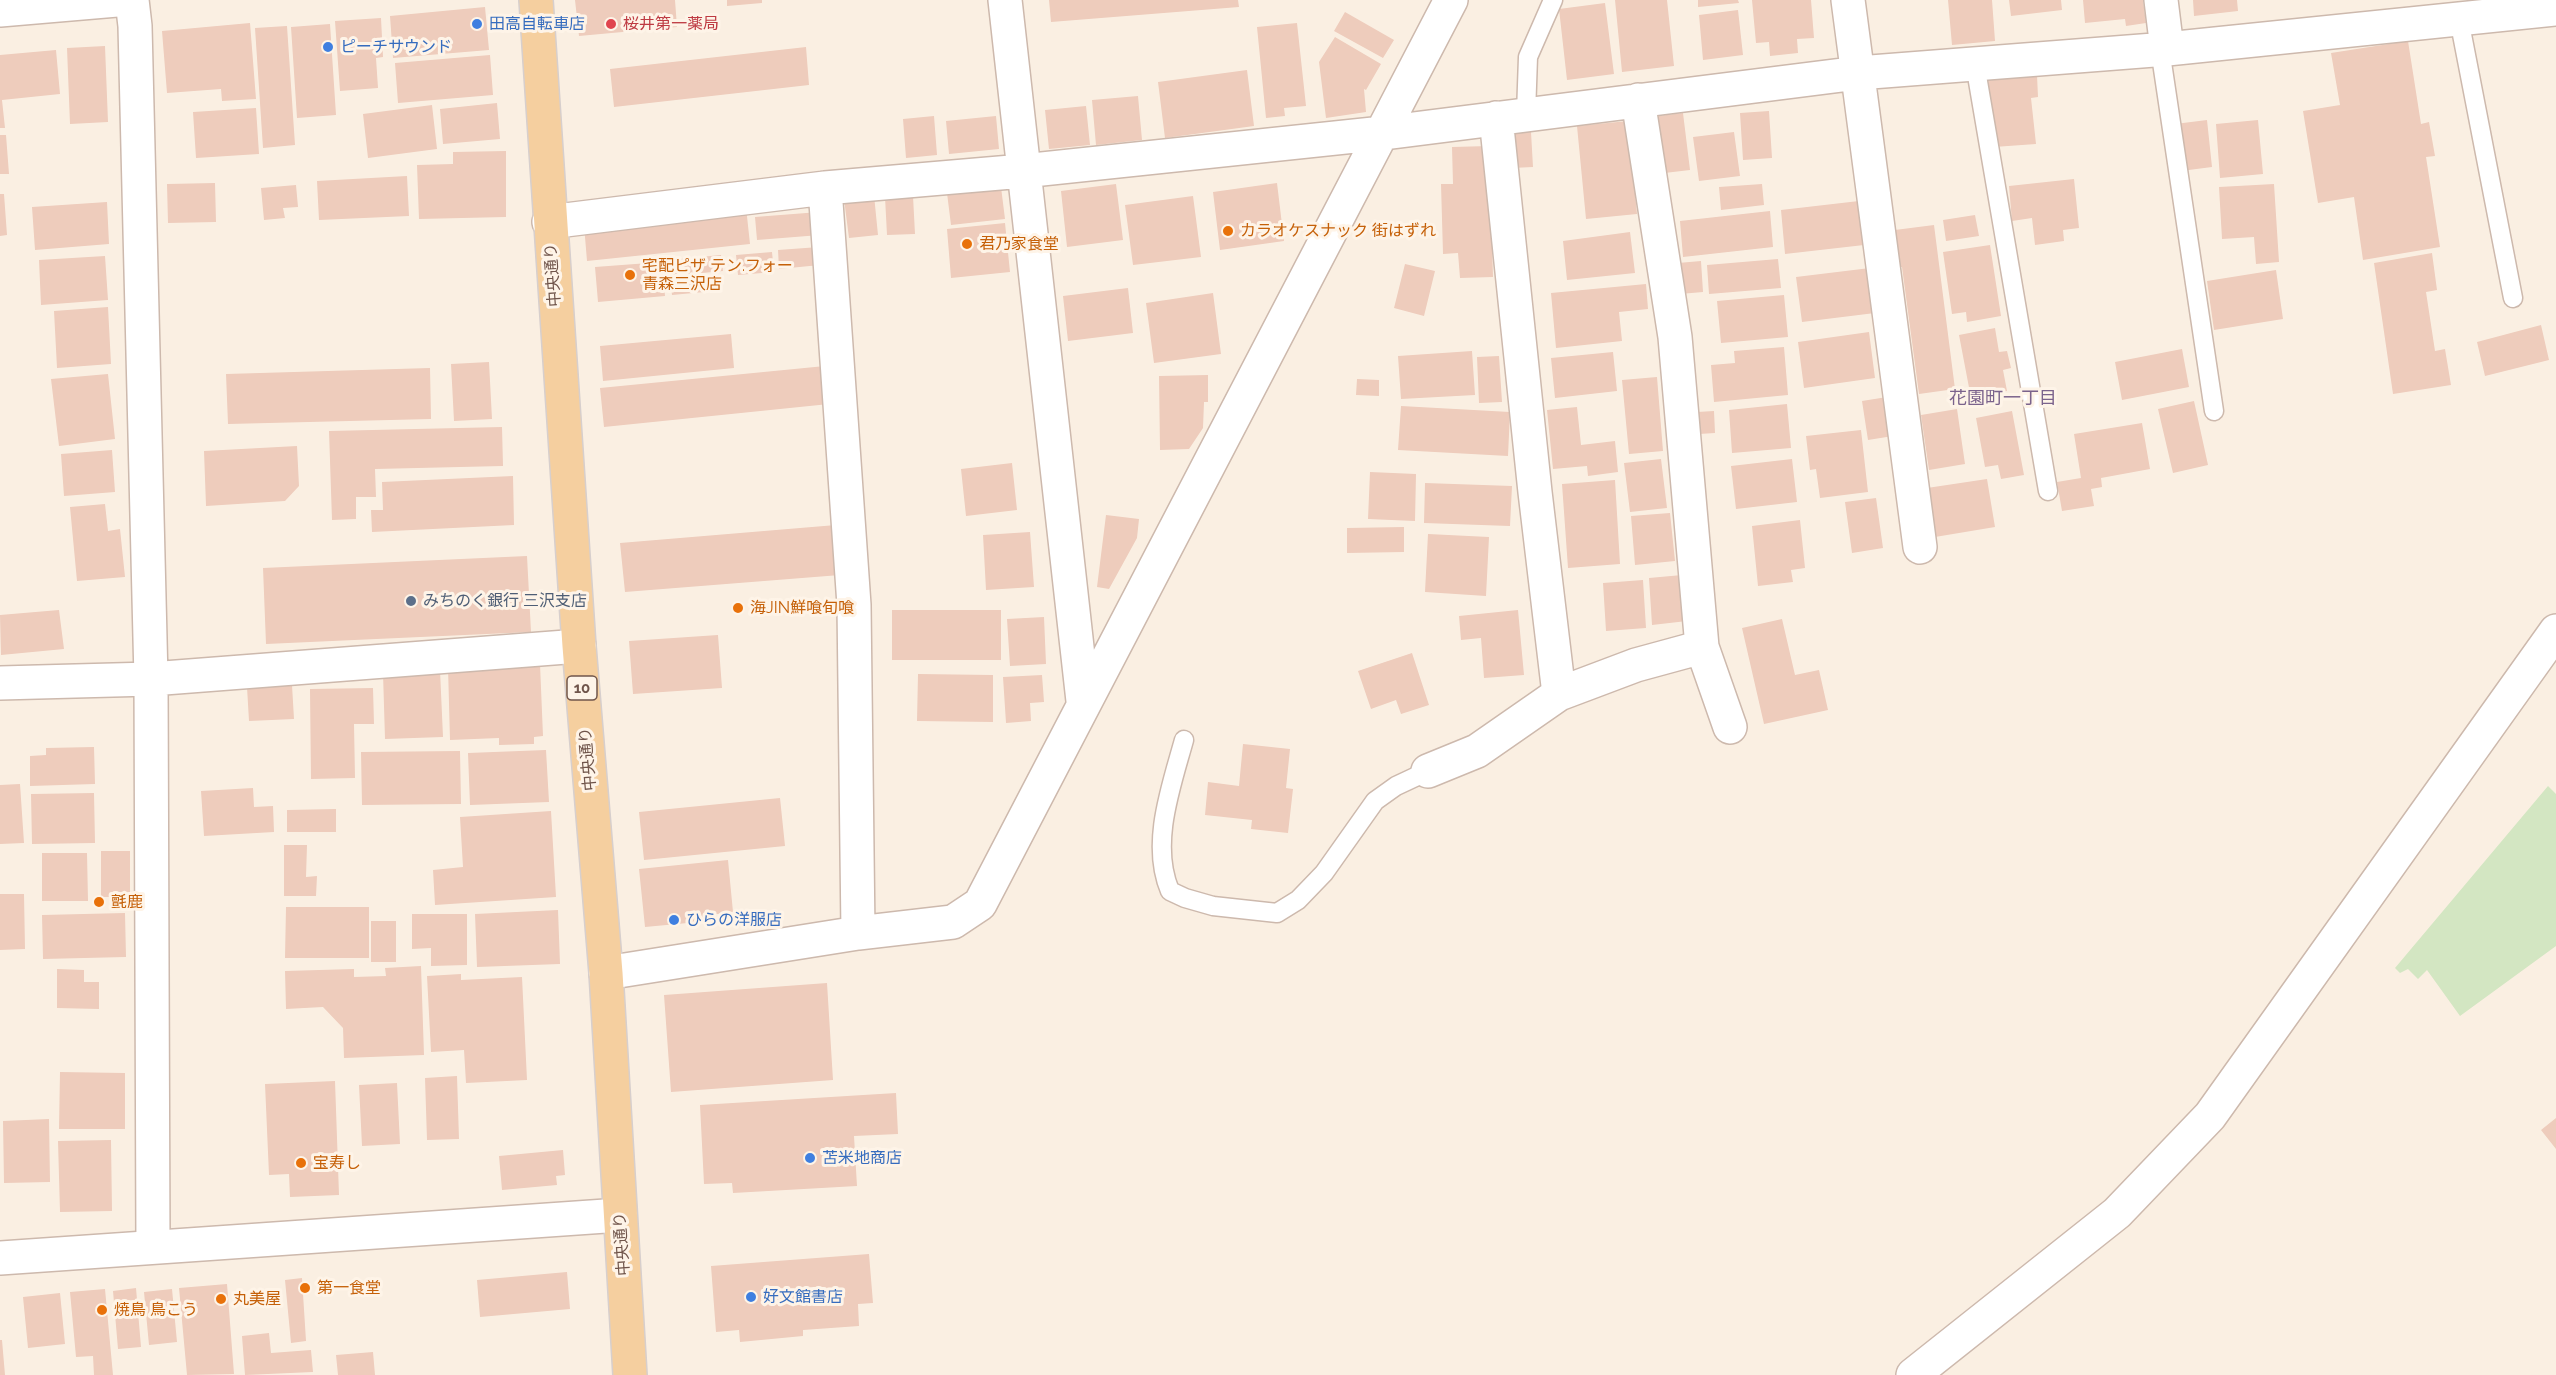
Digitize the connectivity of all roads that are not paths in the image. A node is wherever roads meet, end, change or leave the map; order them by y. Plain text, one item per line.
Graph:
1 (117, 0) edge
2 (132, 0) edge
3 (536, 0) edge
4 (1005, 0) edge
5 (1451, 0) edge
6 (1553, 0) edge
7 (1848, 0) edge
8 (2161, 0) edge
9 (2556, 9) edge
10 (0, 10) edge
11 (2386, 13) edge
12 (2459, 19) junction
13 (2163, 49) junction
14 (1975, 64) junction
15 (1858, 73) junction
16 (1638, 100) junction
17 (1511, 116) junction
18 (1383, 133) junction
19 (1023, 171) junction
20 (825, 188) junction
21 (549, 222) junction
22 (2513, 298) dead end
23 (2214, 411) dead end
24 (2048, 491) dead end
25 (1920, 547) dead end
26 (2556, 631) edge
27 (579, 646) junction
28 (1702, 647) junction
29 (151, 679) junction
30 (0, 683) edge
31 (1559, 694) junction
32 (1083, 701) junction
33 (1730, 727) dead end
34 (1184, 740) dead end
35 (1428, 771) joint
36 (858, 933) junction
37 (606, 973) junction
38 (620, 1215) junction
39 (153, 1246) junction
40 (0, 1258) edge
41 (630, 1375) edge
42 (1913, 1375) edge

1 - 10 street
2 - 29 street
3 - 21 main road, 中央通り / 10
4 - 19 street
5 - 18 street
6 - 17 lane
7 - 15 street
8 - 13 street
9 - 12 street
11 - 12 street
11 - 13 street
12 - 22 lane
13 - 14 street
13 - 23 lane
14 - 15 street
14 - 24 lane
15 - 16 street
15 - 25 street
16 - 17 street
16 - 28 street
17 - 18 street
17 - 31 street
18 - 19 street
18 - 32 street
19 - 20 street
19 - 32 street
20 - 21 street
20 - 36 street
21 - 27 main road, 中央通り / 10
26 - 42 street
27 - 29 street
27 - 37 main road, 中央通り / 10
28 - 31 street
28 - 33 street
29 - 30 street
29 - 39 street
31 - 35 street
32 - 36 street
34 - 35 lane
36 - 37 street
37 - 38 main road, 中央通り / 10
38 - 39 street
38 - 41 main road, 中央通り / 10
39 - 40 street

